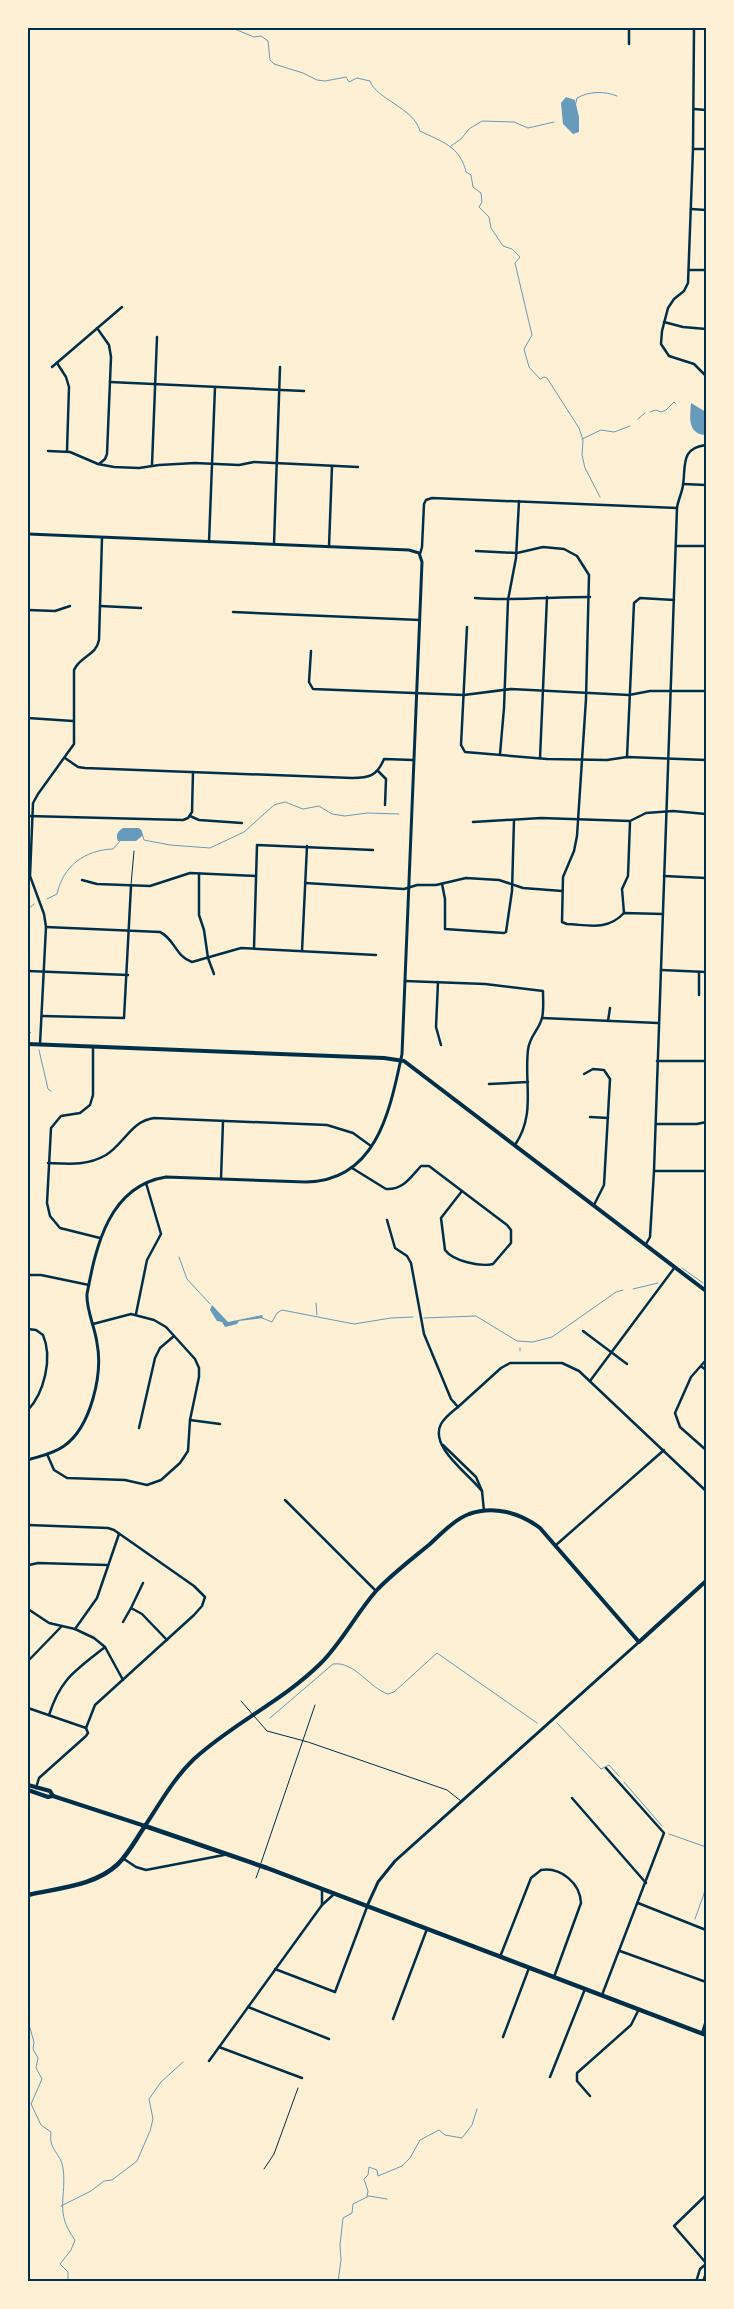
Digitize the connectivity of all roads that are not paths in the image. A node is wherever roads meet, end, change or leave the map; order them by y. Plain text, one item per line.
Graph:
1 (629, 28) edge
2 (694, 28) edge
3 (629, 44) dead end
4 (694, 109) junction
5 (706, 110) edge
6 (694, 149) junction
7 (706, 149) edge
8 (691, 209) junction
9 (706, 210) edge
10 (689, 270) junction
11 (706, 270) edge
12 (122, 307) dead end
13 (664, 322) junction
14 (97, 328) junction
15 (706, 329) edge
16 (157, 337) dead end
17 (57, 364) junction
18 (52, 367) dead end
19 (280, 367) dead end
20 (706, 376) edge
21 (110, 382) junction
22 (154, 384) junction
23 (215, 387) junction
24 (279, 391) junction
25 (304, 392) dead end
26 (706, 445) edge
27 (48, 451) dead end
28 (67, 451) junction
29 (213, 463) junction
30 (277, 463) junction
31 (98, 464) junction
32 (152, 465) junction
33 (332, 466) junction
34 (358, 467) dead end
35 (683, 484) junction
36 (706, 485) edge
37 (519, 501) junction
38 (677, 508) junction
39 (28, 534) edge
40 (102, 538) junction
41 (208, 542) junction
42 (274, 546) junction
43 (676, 546) junction
44 (706, 546) edge
45 (329, 548) junction
46 (476, 551) dead end
47 (517, 553) junction
48 (420, 554) junction
49 (547, 597) junction
50 (590, 597) junction
51 (474, 598) dead end
52 (508, 600) junction
53 (674, 600) junction
54 (70, 606) dead end
55 (100, 606) junction
56 (141, 608) dead end
57 (28, 610) edge
58 (233, 612) dead end
59 (420, 620) junction
60 (466, 627) dead end
61 (311, 651) dead end
62 (504, 689) junction
63 (671, 690) junction
64 (543, 691) junction
65 (706, 691) edge
66 (417, 692) junction
67 (586, 693) junction
68 (464, 695) junction
69 (629, 695) junction
70 (28, 718) edge
71 (73, 721) junction
72 (500, 754) junction
73 (626, 757) junction
74 (65, 758) junction
75 (540, 758) junction
76 (668, 758) junction
77 (581, 759) junction
78 (414, 760) junction
79 (706, 760) edge
80 (378, 771) junction
81 (193, 772) junction
82 (385, 805) dead end
83 (667, 812) junction
84 (706, 814) edge
85 (28, 816) edge
86 (32, 816) junction
87 (190, 816) junction
88 (514, 820) junction
89 (578, 820) junction
90 (630, 821) junction
91 (472, 822) dead end
92 (242, 823) dead end
93 (307, 846) junction
94 (373, 850) dead end
95 (134, 851) dead end
96 (199, 874) junction
97 (256, 876) junction
98 (664, 876) junction
99 (706, 878) edge
100 (82, 880) dead end
101 (306, 883) junction
102 (442, 884) junction
103 (511, 884) junction
104 (131, 886) junction
105 (408, 888) junction
106 (562, 891) junction
107 (624, 913) junction
108 (663, 914) junction
109 (46, 927) junction
110 (130, 931) junction
111 (254, 948) junction
112 (302, 951) junction
113 (376, 955) dead end
114 (208, 958) junction
115 (661, 970) junction
116 (28, 972) edge
117 (43, 972) junction
118 (699, 972) junction
119 (706, 972) edge
120 (214, 974) dead end
121 (128, 975) junction
122 (404, 981) junction
123 (438, 982) junction
124 (699, 995) dead end
125 (610, 1008) dead end
126 (42, 1016) junction
127 (542, 1018) junction
128 (608, 1021) junction
129 (658, 1023) junction
130 (28, 1044) edge
131 (40, 1044) junction
132 (441, 1045) dead end
133 (93, 1047) junction
134 (401, 1060) junction
135 (657, 1061) junction
136 (706, 1061) edge
137 (584, 1074) dead end
138 (528, 1082) junction
139 (489, 1084) dead end
140 (590, 1117) dead end
141 (608, 1118) junction
142 (223, 1121) junction
143 (706, 1122) edge
144 (656, 1124) junction
145 (515, 1144) junction
146 (371, 1146) junction
147 (48, 1163) junction
148 (352, 1168) junction
149 (654, 1171) junction
150 (706, 1171) edge
151 (221, 1179) junction
152 (146, 1182) junction
153 (462, 1190) junction
154 (594, 1205) junction
155 (387, 1220) dead end
156 (100, 1238) junction
157 (646, 1244) junction
158 (675, 1267) junction
159 (28, 1275) edge
160 (89, 1285) junction
161 (706, 1291) edge
162 (136, 1314) junction
163 (93, 1324) junction
164 (28, 1329) edge
165 (583, 1331) dead end
166 (174, 1336) junction
167 (612, 1352) junction
168 (706, 1360) edge
169 (627, 1364) dead end
170 (702, 1367) junction
171 (706, 1370) edge
172 (590, 1381) junction
173 (458, 1407) junction
174 (28, 1410) edge
175 (190, 1420) junction
176 (220, 1424) dead end
177 (139, 1428) dead end
178 (442, 1444) junction
179 (664, 1450) junction
180 (706, 1450) edge
181 (47, 1454) junction
182 (28, 1460) edge
183 (482, 1491) junction
184 (706, 1491) edge
185 (285, 1500) dead end
186 (484, 1510) junction
187 (28, 1525) edge
188 (119, 1534) junction
189 (556, 1545) junction
190 (107, 1565) junction
191 (28, 1568) edge
192 (706, 1581) edge
193 (143, 1583) dead end
194 (376, 1592) junction
195 (131, 1608) junction
196 (28, 1609) edge
197 (123, 1622) dead end
198 (61, 1627) junction
199 (75, 1629) junction
200 (166, 1640) junction
201 (640, 1642) junction
202 (105, 1647) junction
203 (28, 1661) edge
204 (123, 1680) junction
205 (241, 1701) dead end
206 (315, 1706) dead end
207 (28, 1708) edge
208 (49, 1715) junction
209 (253, 1717) junction
210 (86, 1728) junction
211 (304, 1741) junction
212 (606, 1768) dead end
213 (28, 1785) edge
214 (36, 1788) junction
215 (28, 1790) edge
216 (53, 1796) junction
217 (572, 1798) dead end
218 (461, 1802) junction
219 (145, 1826) junction
220 (227, 1854) junction
221 (123, 1858) junction
222 (260, 1866) junction
223 (256, 1878) dead end
224 (646, 1883) junction
225 (322, 1889) junction
226 (334, 1894) junction
227 (28, 1895) edge
228 (638, 1903) junction
229 (322, 1905) junction
230 (367, 1906) junction
231 (427, 1929) junction
232 (706, 1930) edge
233 (620, 1951) junction
234 (500, 1956) junction
235 (529, 1967) junction
236 (275, 1969) junction
237 (554, 1977) junction
238 (706, 1982) edge
239 (585, 1989) junction
240 (602, 1995) junction
241 (248, 2008) junction
242 (639, 2009) junction
243 (393, 2019) dead end
244 (706, 2021) edge
245 (704, 2034) edge
246 (503, 2037) dead end
247 (329, 2039) dead end
248 (219, 2047) junction
249 (210, 2060) dead end
250 (550, 2077) dead end
251 (302, 2078) dead end
252 (298, 2088) dead end
253 (590, 2096) dead end
254 (264, 2169) dead end
255 (706, 2196) edge
256 (706, 2263) edge
257 (706, 2273) edge
258 (696, 2282) edge
259 (704, 2282) edge

1 - 3 street
2 - 4 street
4 - 5 street
4 - 6 street
6 - 7 street
6 - 8 street
8 - 9 street
8 - 10 street
10 - 11 street
10 - 13 street
12 - 14 street
13 - 15 street
13 - 20 street
14 - 17 street
14 - 21 street
16 - 22 street
17 - 18 street
17 - 28 street
19 - 24 street
21 - 22 street
21 - 31 street
22 - 23 street
22 - 32 street
23 - 24 street
23 - 29 street
24 - 25 street
24 - 30 street
26 - 35 street
27 - 28 street
28 - 31 street
29 - 30 street
29 - 32 street
29 - 41 street
30 - 33 street
30 - 42 street
31 - 32 street
33 - 34 street
33 - 45 street
35 - 36 street
35 - 38 street
37 - 38 street
37 - 47 street
37 - 48 street
38 - 43 street
39 - 40 street
40 - 41 street
40 - 55 street
41 - 42 street
42 - 45 street
43 - 44 street
43 - 53 street
45 - 48 street
46 - 47 street
47 - 50 street
47 - 52 street
48 - 59 street
49 - 50 street
49 - 52 street
49 - 64 street
50 - 67 street
51 - 52 street
52 - 62 street
53 - 63 street
53 - 69 street
54 - 57 street
55 - 56 street
55 - 71 street
58 - 59 street
59 - 66 street
60 - 68 street
61 - 66 street
62 - 64 street
62 - 68 street
62 - 72 street
63 - 65 street
63 - 69 street
63 - 76 street
64 - 67 street
64 - 75 street
66 - 68 street
66 - 78 street
67 - 69 street
67 - 77 street
68 - 72 street
69 - 73 street
70 - 71 street
71 - 74 street
72 - 75 street
73 - 76 street
73 - 77 street
74 - 81 street
74 - 86 street
75 - 77 street
76 - 79 street
76 - 83 street
77 - 89 street
78 - 80 street
78 - 105 street
80 - 81 street
80 - 82 street
81 - 87 street
83 - 84 street
83 - 90 street
83 - 98 street
85 - 86 street
86 - 87 street
86 - 109 street
87 - 92 street
88 - 89 street
88 - 91 street
88 - 103 street
89 - 90 street
89 - 106 street
90 - 107 street
93 - 94 street
93 - 97 street
93 - 101 street
95 - 104 lane
96 - 97 street
96 - 104 street
96 - 114 street
97 - 111 street
98 - 99 street
98 - 108 street
100 - 104 street
101 - 105 street
101 - 112 street
102 - 103 street
102 - 103 street
102 - 105 street
103 - 106 street
104 - 110 street
105 - 122 street
106 - 107 street
107 - 108 street
108 - 115 street
109 - 110 street
109 - 117 street
110 - 114 street
110 - 121 street
111 - 112 street
111 - 114 street
112 - 113 street
114 - 120 street
115 - 118 street
115 - 129 street
116 - 117 street
117 - 121 street
117 - 126 street
118 - 119 street
118 - 124 street
121 - 126 street
122 - 123 street
122 - 134 street
123 - 127 street
123 - 132 street
125 - 128 street
126 - 131 street
127 - 128 street
127 - 138 street
128 - 129 street
129 - 135 street
130 - 131 main road
131 - 133 main road
133 - 134 main road
133 - 147 street
134 - 145 main road
134 - 146 street
135 - 136 street
135 - 144 street
137 - 141 street
138 - 139 street
138 - 145 street
140 - 141 street
141 - 154 street
142 - 146 street
142 - 147 street
142 - 151 street
143 - 144 street
144 - 149 street
145 - 154 main road
146 - 148 street
147 - 156 street
148 - 151 street
148 - 153 street
149 - 150 street
149 - 157 street
151 - 152 street
152 - 156 street
152 - 162 street
153 - 153 street
154 - 157 main road
155 - 173 street
156 - 160 street
157 - 158 main road
158 - 161 main road
158 - 167 street
159 - 160 street
160 - 163 street
162 - 163 street
162 - 166 street
163 - 181 street
164 - 174 street
165 - 167 street
166 - 175 street
166 - 177 street
167 - 169 street
167 - 172 street
168 - 170 street
170 - 171 street
170 - 180 street
172 - 173 street
172 - 179 street
173 - 178 street
175 - 176 street
175 - 181 street
178 - 183 street
178 - 183 street
179 - 184 street
179 - 189 street
181 - 182 street
183 - 186 street
185 - 194 street
186 - 189 main road
186 - 194 main road
187 - 188 street
188 - 190 street
188 - 200 street
189 - 201 main road
190 - 191 street
190 - 199 street
192 - 201 main road
193 - 195 street
194 - 209 main road
195 - 197 street
195 - 200 street
196 - 198 street
198 - 199 street
198 - 203 street
199 - 202 street
200 - 204 street
201 - 218 street
202 - 204 street
202 - 208 street
204 - 210 street
205 - 209 lane
206 - 211 lane
207 - 208 street
208 - 210 street
209 - 211 lane
209 - 219 main road
210 - 214 street
211 - 218 lane
211 - 222 lane
212 - 224 street
213 - 214 main road
214 - 216 main road
215 - 216 main road
216 - 219 main road
217 - 224 street
218 - 230 street
219 - 220 main road
219 - 221 main road
220 - 221 street
220 - 222 main road
221 - 227 main road
222 - 223 lane
222 - 225 main road
224 - 228 street
225 - 226 main road
225 - 229 street
226 - 229 street
226 - 230 main road
228 - 232 street
228 - 233 street
229 - 236 street
230 - 231 main road
230 - 236 street
231 - 234 main road
231 - 243 street
233 - 238 street
233 - 240 street
234 - 235 main road
234 - 237 street
235 - 237 main road
235 - 246 street
236 - 241 street
237 - 239 main road
239 - 240 main road
239 - 250 street
240 - 242 main road
241 - 247 street
241 - 248 street
242 - 245 main road
242 - 253 street
244 - 245 street
248 - 249 street
248 - 251 street
252 - 254 lane
255 - 256 street
256 - 258 street
257 - 259 street

